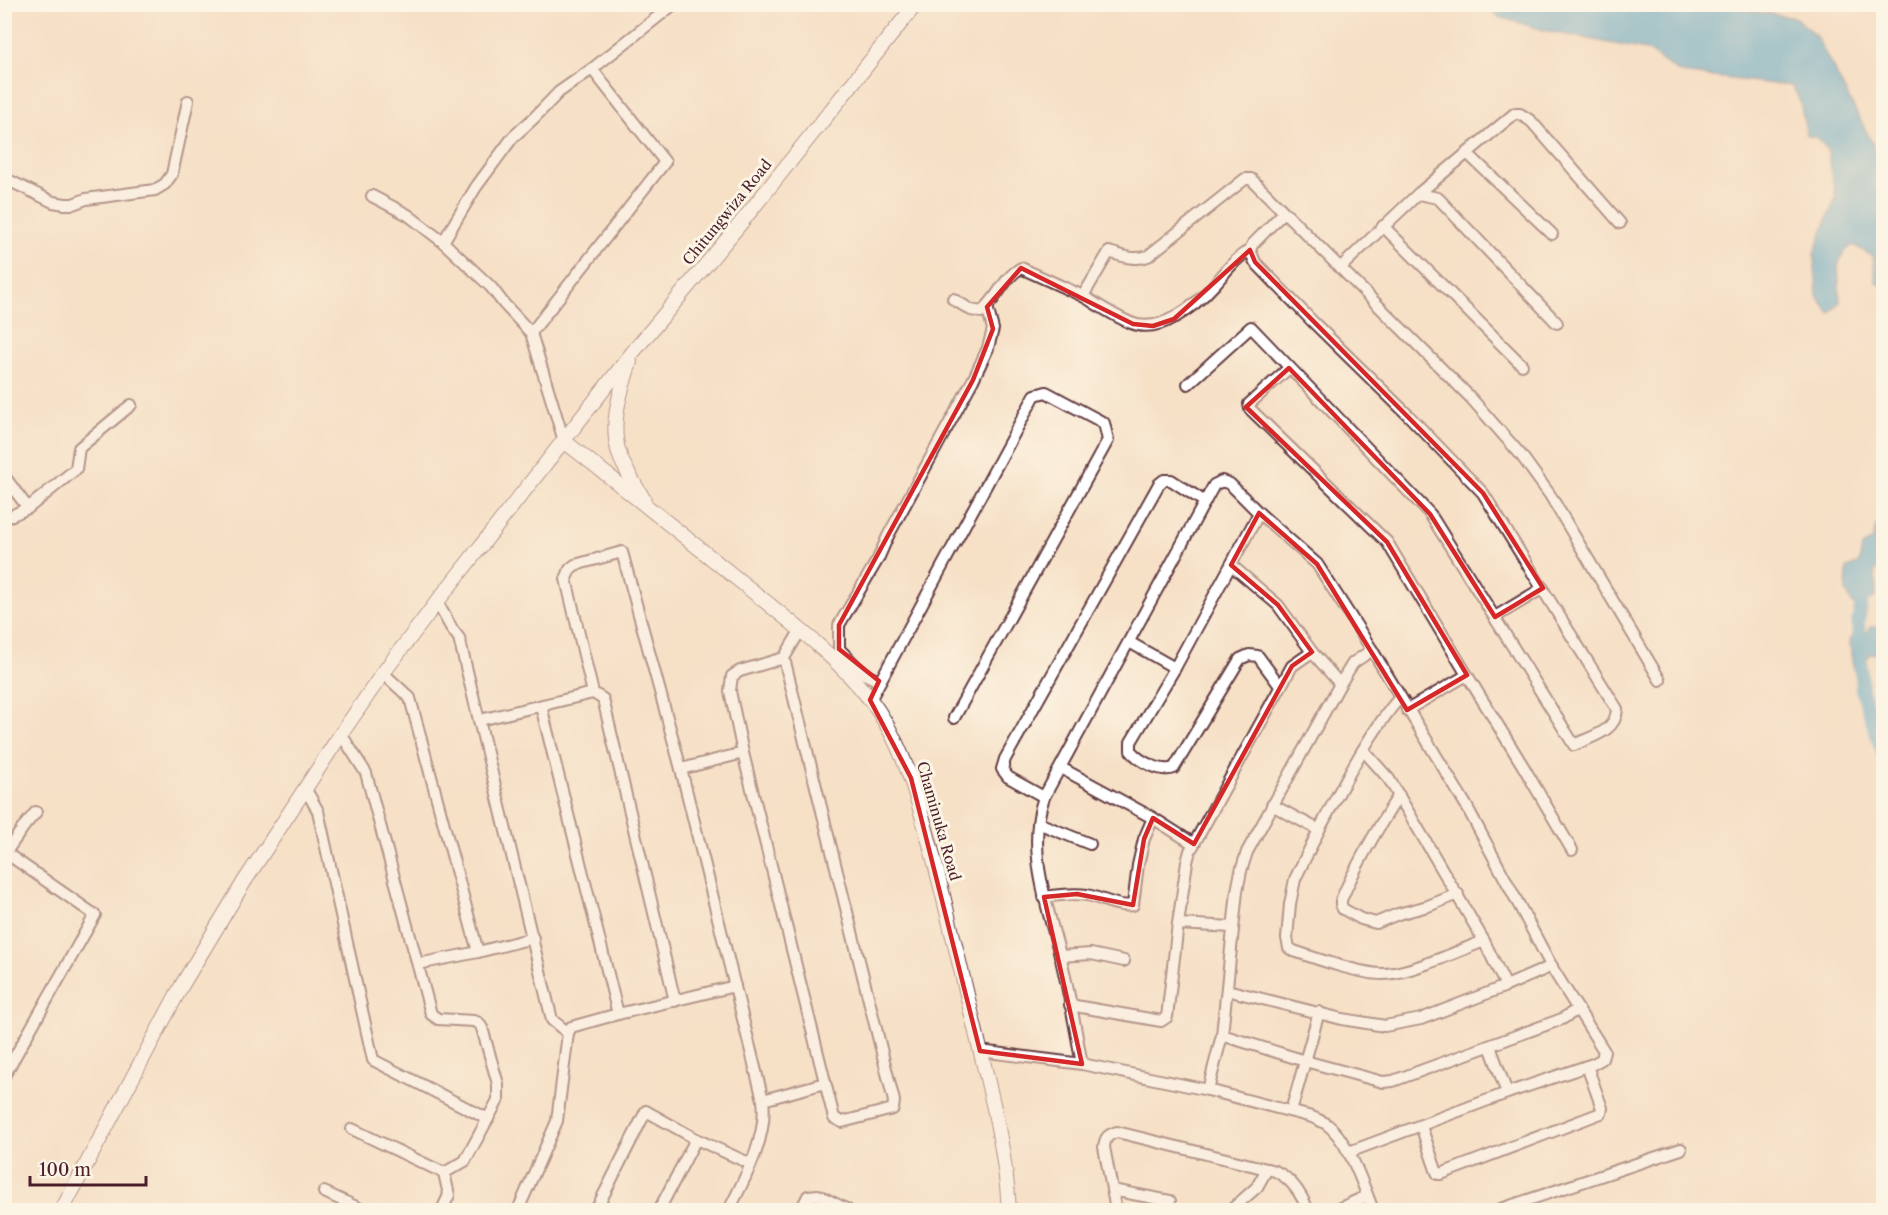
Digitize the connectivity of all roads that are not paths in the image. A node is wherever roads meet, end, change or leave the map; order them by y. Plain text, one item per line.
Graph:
1 (674, 4) edge
2 (916, 4) edge
3 (592, 69) junction
4 (188, 101) dead end
5 (1467, 153) junction
6 (4, 178) edge
7 (1418, 194) junction
8 (372, 196) dead end
9 (1283, 213) junction
10 (1620, 223) dead end
11 (1383, 226) junction
12 (1552, 234) dead end
13 (443, 242) junction
14 (1250, 250) junction
15 (1340, 268) junction
16 (1083, 296) junction
17 (953, 299) dead end
18 (987, 307) junction
19 (1557, 323) dead end
20 (531, 333) junction
21 (633, 352) junction
22 (1522, 365) dead end
23 (1289, 368) junction
24 (1188, 384) dead end
25 (131, 405) dead end
26 (564, 441) junction
27 (4, 476) edge
28 (1206, 502) junction
29 (648, 507) junction
30 (28, 508) junction
31 (1259, 513) junction
32 (4, 519) edge
33 (1231, 565) junction
34 (1543, 588) junction
35 (437, 602) junction
36 (1496, 617) junction
37 (800, 631) junction
38 (1129, 642) junction
39 (1372, 650) junction
40 (1312, 652) junction
41 (784, 658) junction
42 (1175, 668) junction
43 (383, 673) junction
44 (1467, 675) junction
45 (1660, 680) dead end
46 (879, 681) junction
47 (1340, 684) junction
48 (1280, 687) junction
49 (593, 693) junction
50 (1400, 697) junction
51 (870, 700) junction
52 (541, 706) junction
53 (1407, 710) junction
54 (954, 718) dead end
55 (480, 720) junction
56 (341, 734) junction
57 (1364, 750) junction
58 (743, 753) junction
59 (1060, 768) junction
60 (681, 769) junction
61 (305, 788) junction
62 (1399, 795) junction
63 (1044, 797) junction
64 (1272, 805) junction
65 (36, 812) dead end
66 (1153, 818) junction
67 (1038, 823) junction
68 (1319, 830) junction
69 (1194, 843) junction
70 (1090, 844) dead end
71 (1572, 850) dead end
72 (5, 854) edge
73 (1458, 894) junction
74 (1044, 897) junction
75 (1178, 924) junction
76 (1233, 927) junction
77 (533, 938) junction
78 (1484, 941) junction
79 (478, 952) junction
80 (1060, 956) junction
81 (1124, 961) dead end
82 (418, 964) junction
83 (1552, 966) junction
84 (735, 986) junction
85 (1506, 986) junction
86 (1227, 990) junction
87 (675, 1001) junction
88 (1070, 1005) junction
89 (1578, 1009) junction
90 (1319, 1012) junction
91 (618, 1014) junction
92 (568, 1033) junction
93 (1222, 1035) junction
94 (1490, 1046) junction
95 (980, 1051) junction
96 (1305, 1061) junction
97 (1082, 1064) junction
98 (1587, 1066) junction
99 (4, 1076) edge
100 (825, 1083) junction
101 (1208, 1090) junction
102 (1507, 1093) junction
103 (764, 1100) junction
104 (1291, 1111) junction
105 (488, 1119) junction
106 (1421, 1126) junction
107 (351, 1129) dead end
108 (696, 1139) junction
109 (1682, 1149) dead end
110 (1349, 1152) junction
111 (752, 1164) junction
112 (1267, 1169) junction
113 (444, 1173) junction
114 (1112, 1190) junction
115 (324, 1192) dead end
116 (1367, 1196) junction
117 (1170, 1201) dead end
118 (62, 1210) edge
119 (363, 1210) edge
120 (442, 1210) edge
121 (518, 1210) edge
122 (596, 1210) edge
123 (659, 1210) edge
124 (729, 1210) edge
125 (801, 1210) edge
126 (848, 1210) edge
127 (1009, 1210) edge
128 (1116, 1210) edge
129 (1232, 1210) edge
130 (1308, 1210) edge
131 (1336, 1210) edge
132 (1372, 1210) edge
133 (1498, 1210) edge

1 - 3 street
2 - 21 main road, Chitungwiza Road
3 - 13 street
3 - 20 street
4 - 6 street
5 - 7 street
5 - 10 street
5 - 12 street
7 - 11 street
7 - 19 street
8 - 13 street
9 - 14 street
9 - 15 street
9 - 16 street
11 - 15 street
11 - 22 street
13 - 20 street
14 - 16 street
14 - 34 street
15 - 45 street
16 - 18 street
17 - 18 street
18 - 46 street
20 - 26 street
21 - 26 main road, Chitungwiza Road
21 - 29 main road
23 - 24 street
23 - 36 street
23 - 44 street
25 - 30 street
26 - 29 main road, Chaminuka Road
26 - 35 main road, Chitungwiza Road
27 - 30 street
28 - 31 street
28 - 38 street
28 - 63 street
29 - 37 main road, Chaminuka Road
30 - 32 street
31 - 33 street
31 - 39 street
33 - 40 street
33 - 42 street
34 - 36 street
34 - 36 street
35 - 43 main road, Chitungwiza Road
35 - 55 street
37 - 41 street
37 - 51 main road, Chaminuka Road
38 - 42 street
38 - 59 street
39 - 47 street
39 - 50 street
40 - 47 street
40 - 48 street
41 - 58 street
41 - 100 street
42 - 48 street
43 - 56 main road, Chitungwiza Road
43 - 79 street
44 - 53 street
44 - 71 street
46 - 51 street
46 - 54 street
47 - 64 street
48 - 69 street
49 - 52 street
49 - 60 street
49 - 87 street
50 - 53 street
50 - 57 street
51 - 95 main road, Chaminuka Road
52 - 55 street
52 - 91 street
53 - 83 street
55 - 77 street
56 - 61 main road, Chitungwiza Road
56 - 82 street
57 - 62 street
57 - 68 street
58 - 60 street
58 - 100 street
59 - 63 street
59 - 66 street
60 - 84 street
61 - 105 street
61 - 118 main road, Chitungwiza Road
62 - 73 street
62 - 73 street
63 - 67 street
64 - 68 street
64 - 76 street
65 - 72 street
66 - 69 street
66 - 74 street
67 - 70 street
67 - 74 street
68 - 78 street
69 - 75 street
72 - 99 street
73 - 78 street
74 - 80 street
75 - 76 street
75 - 88 street
76 - 86 street
77 - 79 street
77 - 92 street
78 - 85 street
79 - 82 street
80 - 81 street
80 - 88 street
82 - 105 street
83 - 85 street
83 - 89 street
84 - 87 street
84 - 103 street
85 - 90 street
86 - 90 street
86 - 93 street
87 - 91 street
88 - 97 street
89 - 94 street
89 - 98 street
90 - 96 street
91 - 92 street
92 - 121 street
93 - 96 street
93 - 101 street
94 - 96 street
94 - 102 street
95 - 97 street
95 - 127 main road, Chaminuka Road
96 - 104 street
97 - 101 street
98 - 102 street
98 - 106 street
100 - 103 street
101 - 104 street
102 - 106 street
103 - 111 street
104 - 110 street
105 - 113 street
106 - 110 street
107 - 113 street
108 - 111 street
108 - 122 street
108 - 123 street
109 - 133 street
110 - 116 street
111 - 124 street
112 - 114 street
112 - 129 street
112 - 130 street
113 - 120 street
114 - 117 street
114 - 128 street
115 - 119 street
116 - 131 street
116 - 132 street
125 - 126 street

